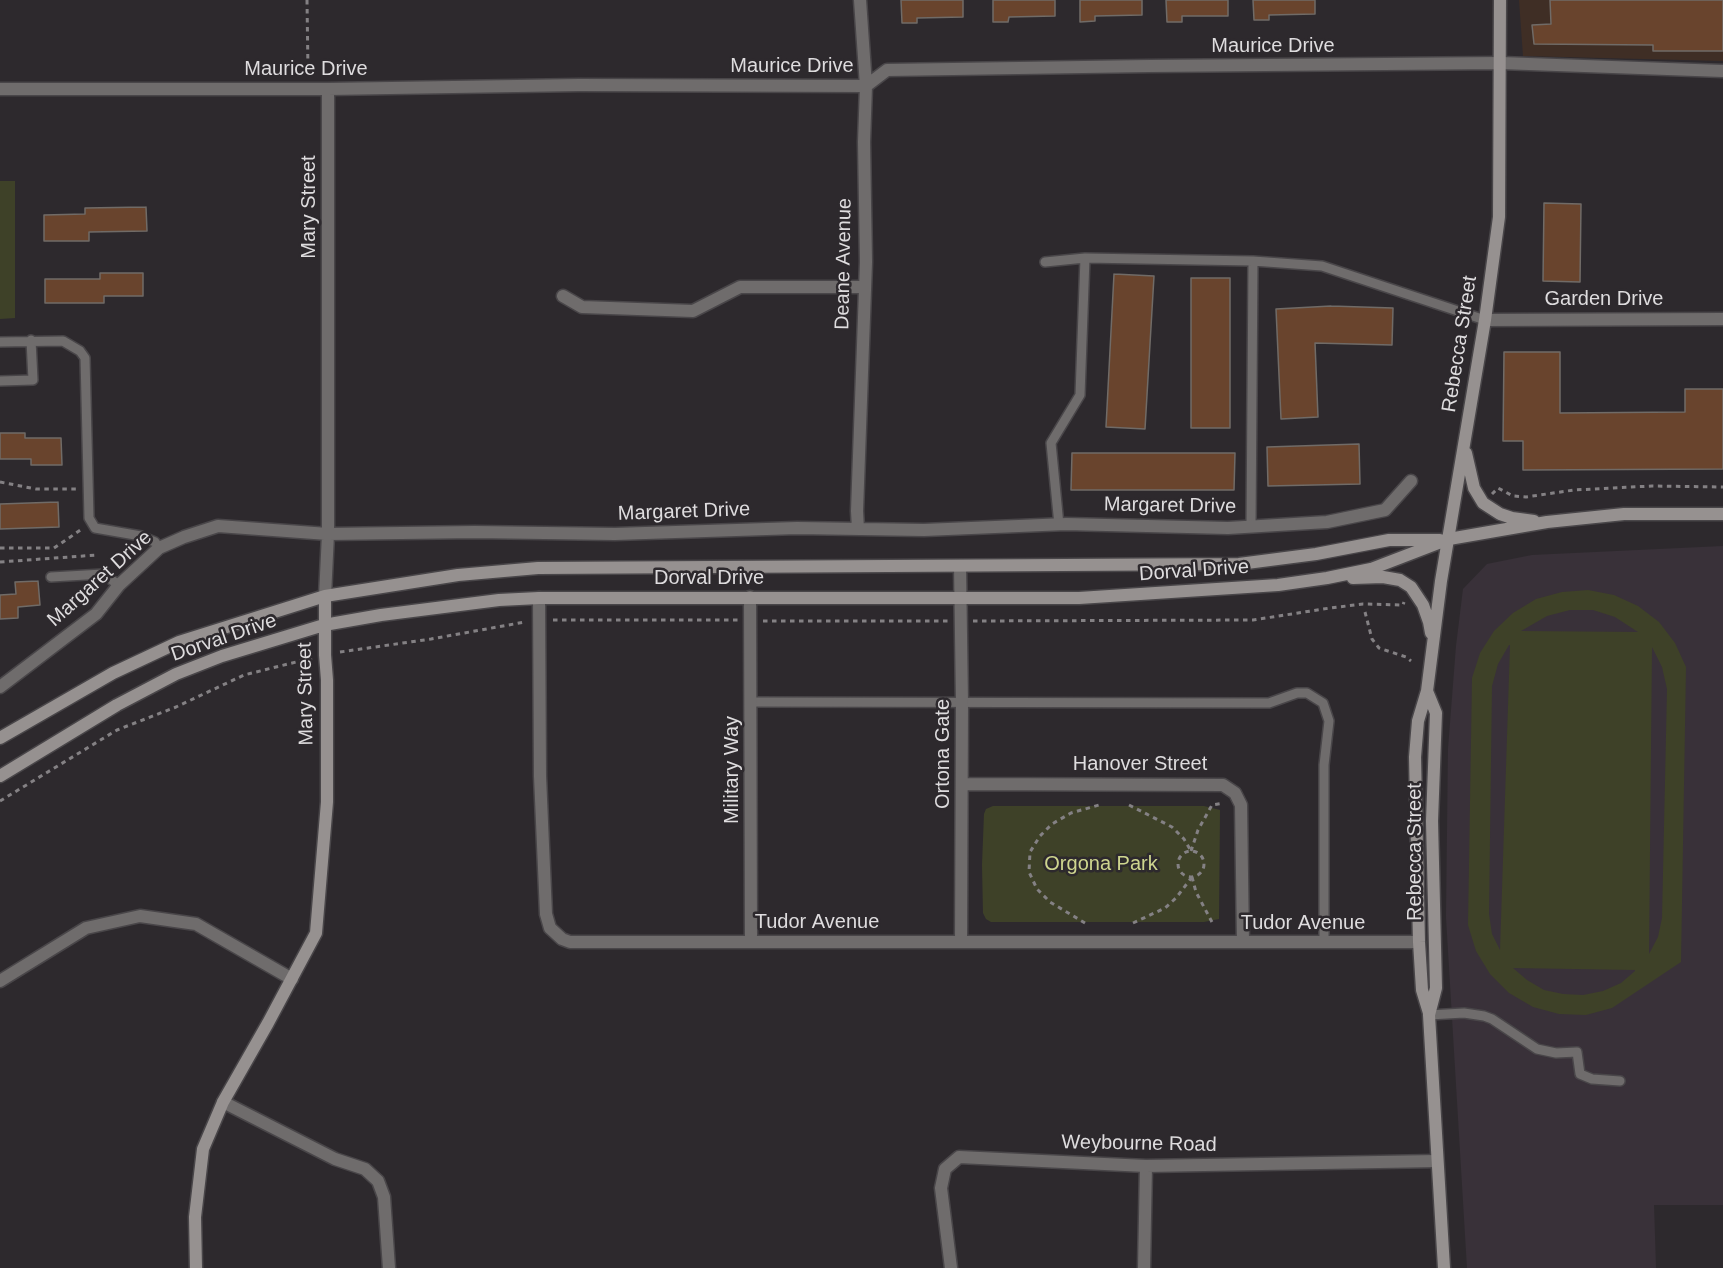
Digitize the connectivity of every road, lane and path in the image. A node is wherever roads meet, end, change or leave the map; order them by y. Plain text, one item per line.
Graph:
1 (307, 0) edge
2 (860, 0) edge
3 (1500, 0) edge
4 (1501, 63) junction
5 (1723, 70) edge
6 (866, 86) junction
7 (0, 89) edge
8 (328, 89) junction
9 (1085, 258) junction
10 (1253, 261) junction
11 (1045, 262) dead end
12 (865, 286) junction
13 (563, 296) dead end
14 (1723, 319) edge
15 (1485, 320) junction
16 (31, 340) junction
17 (0, 342) edge
18 (0, 381) edge
19 (1464, 441) junction
20 (1412, 481) dead end
21 (0, 482) edge
22 (1723, 487) edge
23 (88, 489) junction
24 (1491, 496) dead end
25 (1723, 514) edge
26 (1547, 522) junction
27 (1059, 525) junction
28 (1251, 526) junction
29 (82, 529) dead end
30 (858, 529) junction
31 (328, 534) junction
32 (1449, 539) junction
33 (0, 548) edge
34 (159, 548) junction
35 (97, 555) dead end
36 (0, 562) edge
37 (960, 566) junction
38 (51, 577) dead end
39 (1328, 578) junction
40 (1404, 583) junction
41 (119, 585) junction
42 (325, 596) junction
43 (750, 597) junction
44 (540, 598) junction
45 (961, 598) junction
46 (1365, 612) dead end
47 (557, 620) dead end
48 (735, 620) dead end
49 (765, 621) dead end
50 (946, 621) dead end
51 (976, 621) dead end
52 (525, 622) dead end
53 (324, 625) junction
54 (1433, 647) junction
55 (325, 655) junction
56 (1411, 661) dead end
57 (0, 687) edge
58 (1426, 692) junction
59 (751, 702) junction
60 (962, 703) junction
61 (0, 738) edge
62 (0, 776) edge
63 (962, 784) junction
64 (0, 801) edge
65 (1224, 803) dead end
66 (1099, 805) dead end
67 (1129, 805) dead end
68 (1191, 851) junction
69 (1192, 877) junction
70 (1085, 923) dead end
71 (1133, 923) dead end
72 (1213, 924) dead end
73 (751, 942) junction
74 (961, 942) junction
75 (1243, 942) junction
76 (1419, 942) junction
77 (1324, 943) junction
78 (292, 978) junction
79 (0, 981) edge
80 (1429, 1014) junction
81 (1620, 1081) dead end
82 (222, 1102) junction
83 (1437, 1161) junction
84 (1146, 1166) junction
85 (196, 1268) edge
86 (389, 1268) edge
87 (951, 1268) edge
88 (1144, 1268) edge
89 (1444, 1268) edge

1 - 8 path
2 - 6 street, Deane Avenue
3 - 4 main road, Rebecca Street
4 - 5 street, Maurice Drive
4 - 6 street, Maurice Drive
4 - 15 main road, Rebecca Street
6 - 8 street, Maurice Drive
6 - 12 street, Deane Avenue
7 - 8 street, Maurice Drive
8 - 31 street, Mary Street
9 - 10 lane
9 - 11 lane
9 - 27 lane
10 - 15 lane
10 - 28 lane
12 - 13 street
12 - 30 street, Deane Avenue
14 - 15 street, Garden Drive
15 - 19 main road, Rebecca Street
16 - 17 lane
16 - 18 lane
16 - 23 lane
19 - 26 main road
19 - 32 main road, Rebecca Street
20 - 28 street, Margaret Drive
21 - 23 path
22 - 24 path
23 - 34 lane
25 - 26 main road, Dorval Drive
26 - 32 main road, Dorval Drive
27 - 28 street, Margaret Drive
27 - 30 street, Margaret Drive
29 - 33 path
30 - 31 street, Margaret Drive
31 - 34 street, Margaret Drive
31 - 42 street, Mary Street
32 - 37 main road, Dorval Drive
32 - 39 main road, Dorval Drive
32 - 54 main road, Rebecca Street
34 - 41 street, Margaret Drive
35 - 36 path
37 - 42 main road, Dorval Drive
37 - 45 street, Ortona Gate
38 - 41 lane
39 - 40 main road
39 - 45 main road, Dorval Drive
40 - 51 path
40 - 54 main road
41 - 57 street, Margaret Drive
42 - 53 main road, Mary Street
42 - 61 main road, Dorval Drive
43 - 44 main road, Dorval Drive
43 - 45 main road, Dorval Drive
43 - 59 street, Military Way
44 - 53 main road, Dorval Drive
44 - 73 street, Tudor Avenue
45 - 60 street, Ortona Gate
46 - 56 path
47 - 48 path
49 - 50 path
52 - 55 path
53 - 55 main road, Mary Street
53 - 62 main road, Dorval Drive
54 - 58 main road, Rebecca Street
55 - 64 path
55 - 78 main road, Mary Street
58 - 76 main road, Rebecca Street
58 - 80 main road, Rebecca Street
59 - 60 lane
59 - 73 street, Military Way
60 - 63 street, Ortona Gate
60 - 77 lane
63 - 74 street, Ortona Gate
63 - 75 street, Hanover Street
65 - 68 path
66 - 70 path
67 - 68 path
68 - 69 path
68 - 69 path
69 - 71 path
69 - 72 path
73 - 74 street, Tudor Avenue
74 - 75 street, Tudor Avenue
75 - 77 street, Tudor Avenue
76 - 77 street, Tudor Avenue
76 - 80 main road, Rebecca Street
78 - 79 street
78 - 82 main road, Mary Street
80 - 81 lane
80 - 83 main road, Rebecca Street
82 - 85 main road, Mary Street
82 - 86 street
83 - 84 street, Weybourne Road
83 - 89 main road, Rebecca Street
84 - 87 street, Weybourne Road
84 - 88 street

